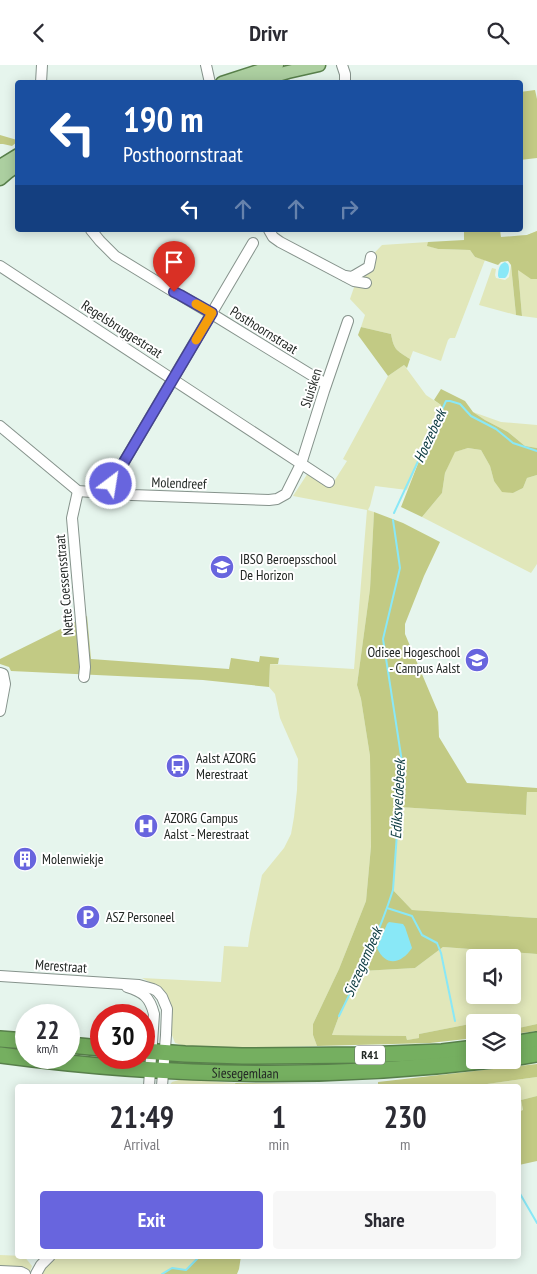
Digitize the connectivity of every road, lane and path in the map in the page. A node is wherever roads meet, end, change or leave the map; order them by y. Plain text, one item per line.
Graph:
1 (42, 65) edge
2 (206, 65) edge
3 (277, 65) edge
4 (319, 65) edge
5 (342, 65) edge
6 (42, 80) edge
7 (209, 80) edge
8 (231, 80) edge
9 (260, 80) edge
10 (345, 80) edge
11 (15, 157) edge
12 (0, 166) edge
13 (15, 167) edge
14 (0, 179) edge
15 (93, 232) edge
16 (270, 232) edge
17 (253, 243) dead end
18 (370, 262) dead end
19 (0, 266) edge
20 (344, 277) junction
21 (366, 283) dead end
22 (212, 313) junction
23 (348, 321) dead end
24 (173, 380) junction
25 (326, 384) junction
26 (0, 425) edge
27 (301, 464) junction
28 (329, 482) dead end
29 (78, 491) junction
30 (109, 494) junction
31 (0, 673) edge
32 (84, 677) dead end
33 (0, 711) edge
34 (0, 976) edge
35 (151, 1004) edge
36 (0, 1039) edge
37 (15, 1040) edge
38 (537, 1040) edge
39 (521, 1043) edge
40 (466, 1049) edge
41 (155, 1051) edge
42 (537, 1054) edge
43 (0, 1055) edge
44 (521, 1056) edge
45 (155, 1061) edge
46 (466, 1063) edge
47 (158, 1076) edge
48 (47, 1259) edge
49 (0, 1271) edge
50 (25, 1274) edge
51 (36, 1274) edge

1 - 6 street
2 - 7 street
3 - 8 main road
4 - 9 main road
5 - 10 street
11 - 12 main road
13 - 14 main road
15 - 22 street, Posthoornstraat
16 - 20 street
17 - 22 street
18 - 20 street
19 - 24 street, Regelsbruggestraat
20 - 21 street
22 - 24 street
22 - 25 street, Posthoornstraat
23 - 25 street, Sluisken
24 - 27 street, Regelsbruggestraat
24 - 30 street
25 - 27 street, Sluisken
26 - 29 street
27 - 28 street, Regelsbruggestraat
27 - 30 street, Molendreef
29 - 30 street, Molendreef
29 - 32 street, Nette Coessensstraat
31 - 33 street
34 - 35 street, Merestraat
36 - 37 highway
38 - 39 highway
40 - 41 highway, Siesegemlaan / R41
42 - 44 highway
43 - 47 highway, Siesegemlaan / R41
45 - 47 street, Merestraat
46 - 47 highway, Siesegemlaan / R41
48 - 51 street
49 - 50 street

